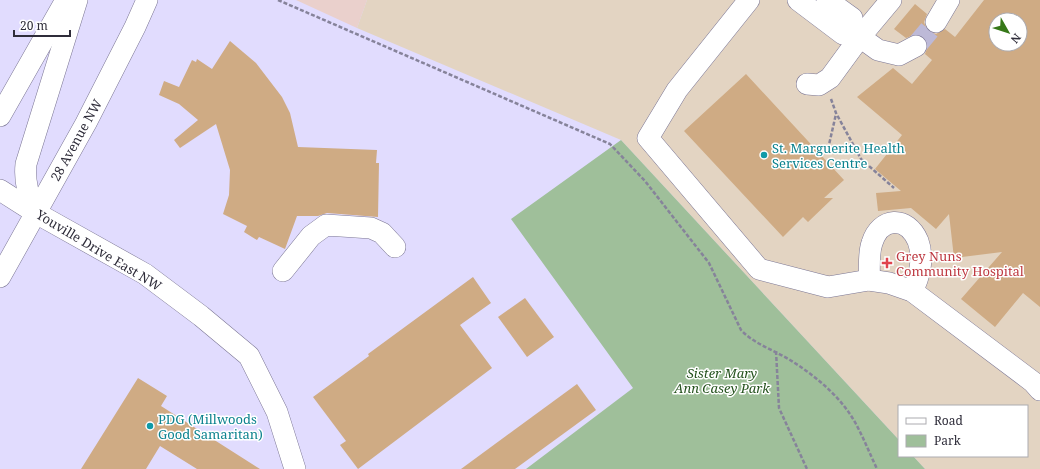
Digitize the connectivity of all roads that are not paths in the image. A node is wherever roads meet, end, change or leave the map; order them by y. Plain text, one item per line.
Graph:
1 (66, 0) edge
2 (77, 0) edge
3 (146, 0) edge
4 (749, 0) edge
5 (798, 0) edge
6 (827, 0) edge
7 (891, 0) edge
8 (949, 0) edge
9 (936, 22) tunnel mouth
10 (856, 35) junction
11 (916, 46) tunnel mouth
12 (807, 84) dead end
13 (0, 116) edge
14 (0, 190) edge
15 (36, 213) junction
16 (395, 247) dead end
17 (283, 271) dead end
18 (0, 277) edge
19 (869, 280) junction
20 (912, 291) junction
21 (1040, 390) edge
22 (296, 469) edge

1 - 13 street
2 - 15 street
3 - 15 street, 28 Avenue NW
4 - 19 street
5 - 10 street
6 - 10 street
7 - 10 street
8 - 9 street
10 - 11 street
10 - 12 street
14 - 15 street, Youville Drive East NW
15 - 18 street, 28 Avenue NW
15 - 22 street, Youville Drive East NW
16 - 17 street
19 - 20 street
19 - 20 street
20 - 21 street

